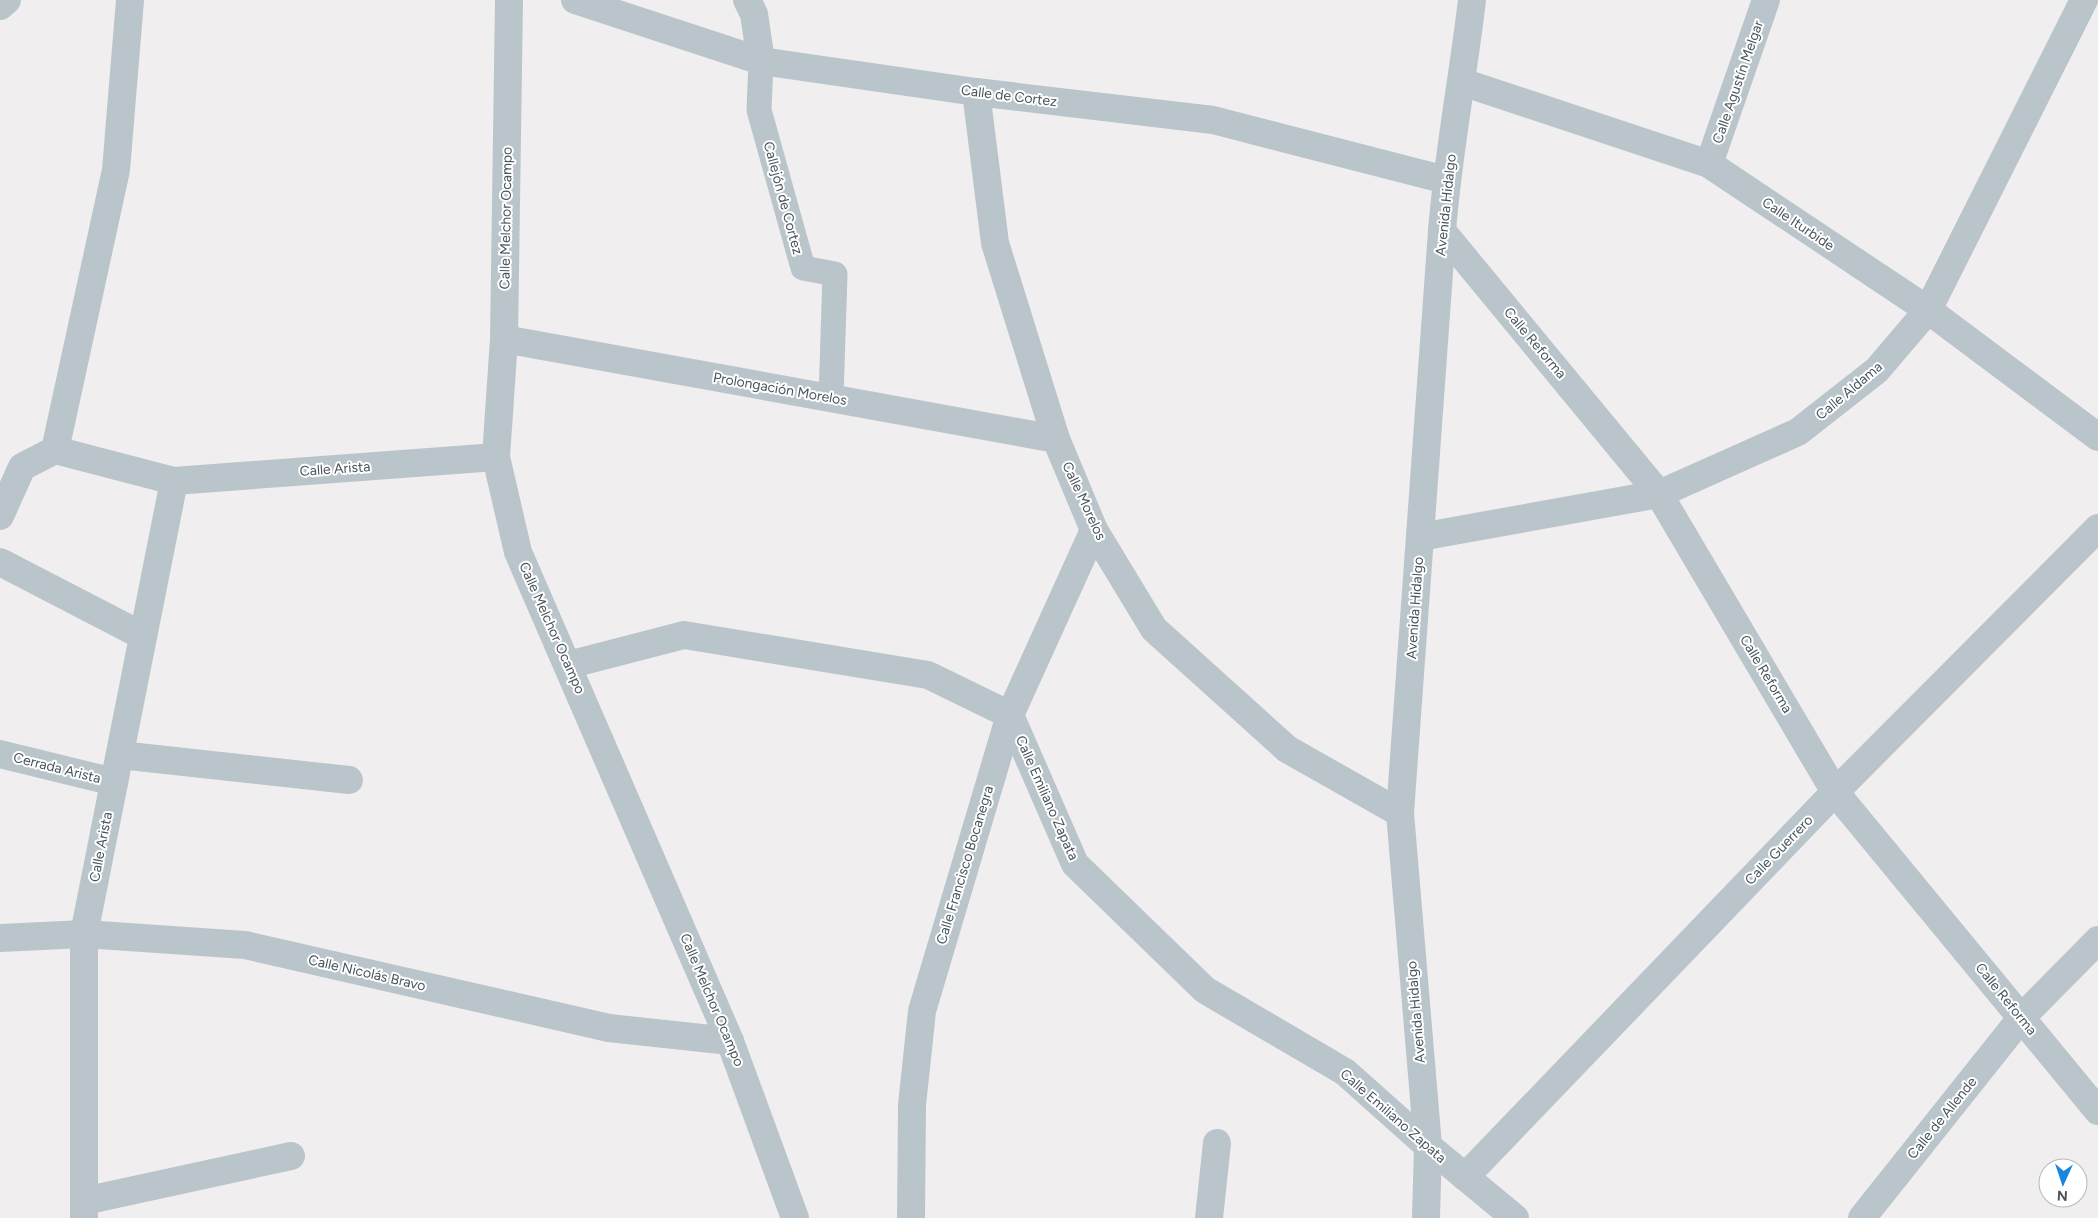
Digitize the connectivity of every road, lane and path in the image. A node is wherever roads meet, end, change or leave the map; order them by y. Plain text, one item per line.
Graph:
1 (8, 0) edge
2 (130, 0) edge
3 (509, 0) edge
4 (575, 0) edge
5 (747, 0) edge
6 (1472, 0) edge
7 (1766, 0) edge
8 (2084, 0) edge
9 (0, 6) edge
10 (761, 61) junction
11 (1462, 82) junction
12 (976, 92) junction
13 (1709, 164) junction
14 (1446, 180) junction
15 (1442, 231) junction
16 (1928, 310) junction
17 (504, 339) junction
18 (831, 398) junction
19 (2098, 437) edge
20 (1056, 439) junction
21 (56, 450) junction
22 (496, 457) junction
23 (174, 481) junction
24 (1659, 494) junction
25 (0, 516) edge
26 (2098, 528) edge
27 (1094, 530) junction
28 (1420, 537) junction
29 (0, 562) edge
30 (143, 636) junction
31 (568, 664) junction
32 (1010, 715) junction
33 (0, 754) edge
34 (120, 755) junction
35 (349, 780) dead end
36 (114, 782) junction
37 (1835, 792) junction
38 (1400, 813) junction
39 (84, 934) junction
40 (0, 938) edge
41 (2098, 940) edge
42 (2022, 1017) junction
43 (730, 1041) junction
44 (2098, 1111) edge
45 (1217, 1143) dead end
46 (1428, 1146) junction
47 (291, 1156) dead end
48 (1465, 1177) junction
49 (84, 1209) edge
50 (795, 1218) edge
51 (911, 1218) edge
52 (1209, 1218) edge
53 (1426, 1218) edge
54 (1514, 1218) edge
55 (1862, 1218) edge

1 - 9 street
2 - 21 street
3 - 17 street, Calle Melchor Ocampo
4 - 10 street, Calle de Cortez
5 - 10 street
6 - 11 street, Avenida Hidalgo
7 - 13 street, Calle Agustín Melgar
8 - 16 street, Calle Aldama
10 - 12 street, Calle de Cortez
10 - 18 street, Callejón de Cortez
11 - 13 street, Calle Iturbide
11 - 14 street, Avenida Hidalgo
12 - 14 street, Calle de Cortez
12 - 20 street, Calle Morelos
13 - 16 street, Calle Iturbide
14 - 15 street, Avenida Hidalgo
15 - 24 street, Calle Reforma
15 - 28 street, Avenida Hidalgo
16 - 19 street, Calle Iturbide
16 - 24 street, Calle Aldama
17 - 18 street, Prolongación Morelos
17 - 22 street, Calle Melchor Ocampo
18 - 20 street, Prolongación Morelos
20 - 27 street, Calle Morelos
21 - 23 street, Calle Arista
21 - 25 street
22 - 23 street, Calle Arista
22 - 31 street, Calle Melchor Ocampo
23 - 30 street, Calle Arista
24 - 28 street, Calle Aldama
24 - 37 street, Calle Reforma
26 - 37 street, Calle Guerrero
27 - 32 street, Calle Francisco Bocanegra
27 - 38 street, Calle Morelos
28 - 38 street, Avenida Hidalgo
29 - 30 street
30 - 34 street, Calle Arista
31 - 32 street
31 - 43 street, Calle Melchor Ocampo
32 - 46 street, Calle Emiliano Zapata
32 - 51 street, Calle Francisco Bocanegra
33 - 36 street, Cerrada Arista
34 - 35 street
34 - 36 street, Calle Arista
36 - 39 street, Calle Arista
37 - 42 street, Calle Reforma
37 - 48 street, Calle Guerrero
38 - 46 street, Avenida Hidalgo
39 - 40 street, Calle Nicolás Bravo
39 - 43 street, Calle Nicolás Bravo
39 - 49 street, Calle Arista
41 - 42 street, Calle de Allende
42 - 44 street, Calle Reforma
42 - 55 street, Calle de Allende
43 - 50 street, Calle Melchor Ocampo
45 - 52 street
46 - 48 street, Calle Emiliano Zapata
46 - 53 street, Avenida Hidalgo
47 - 49 street
48 - 54 street, Calle Emiliano Zapata

